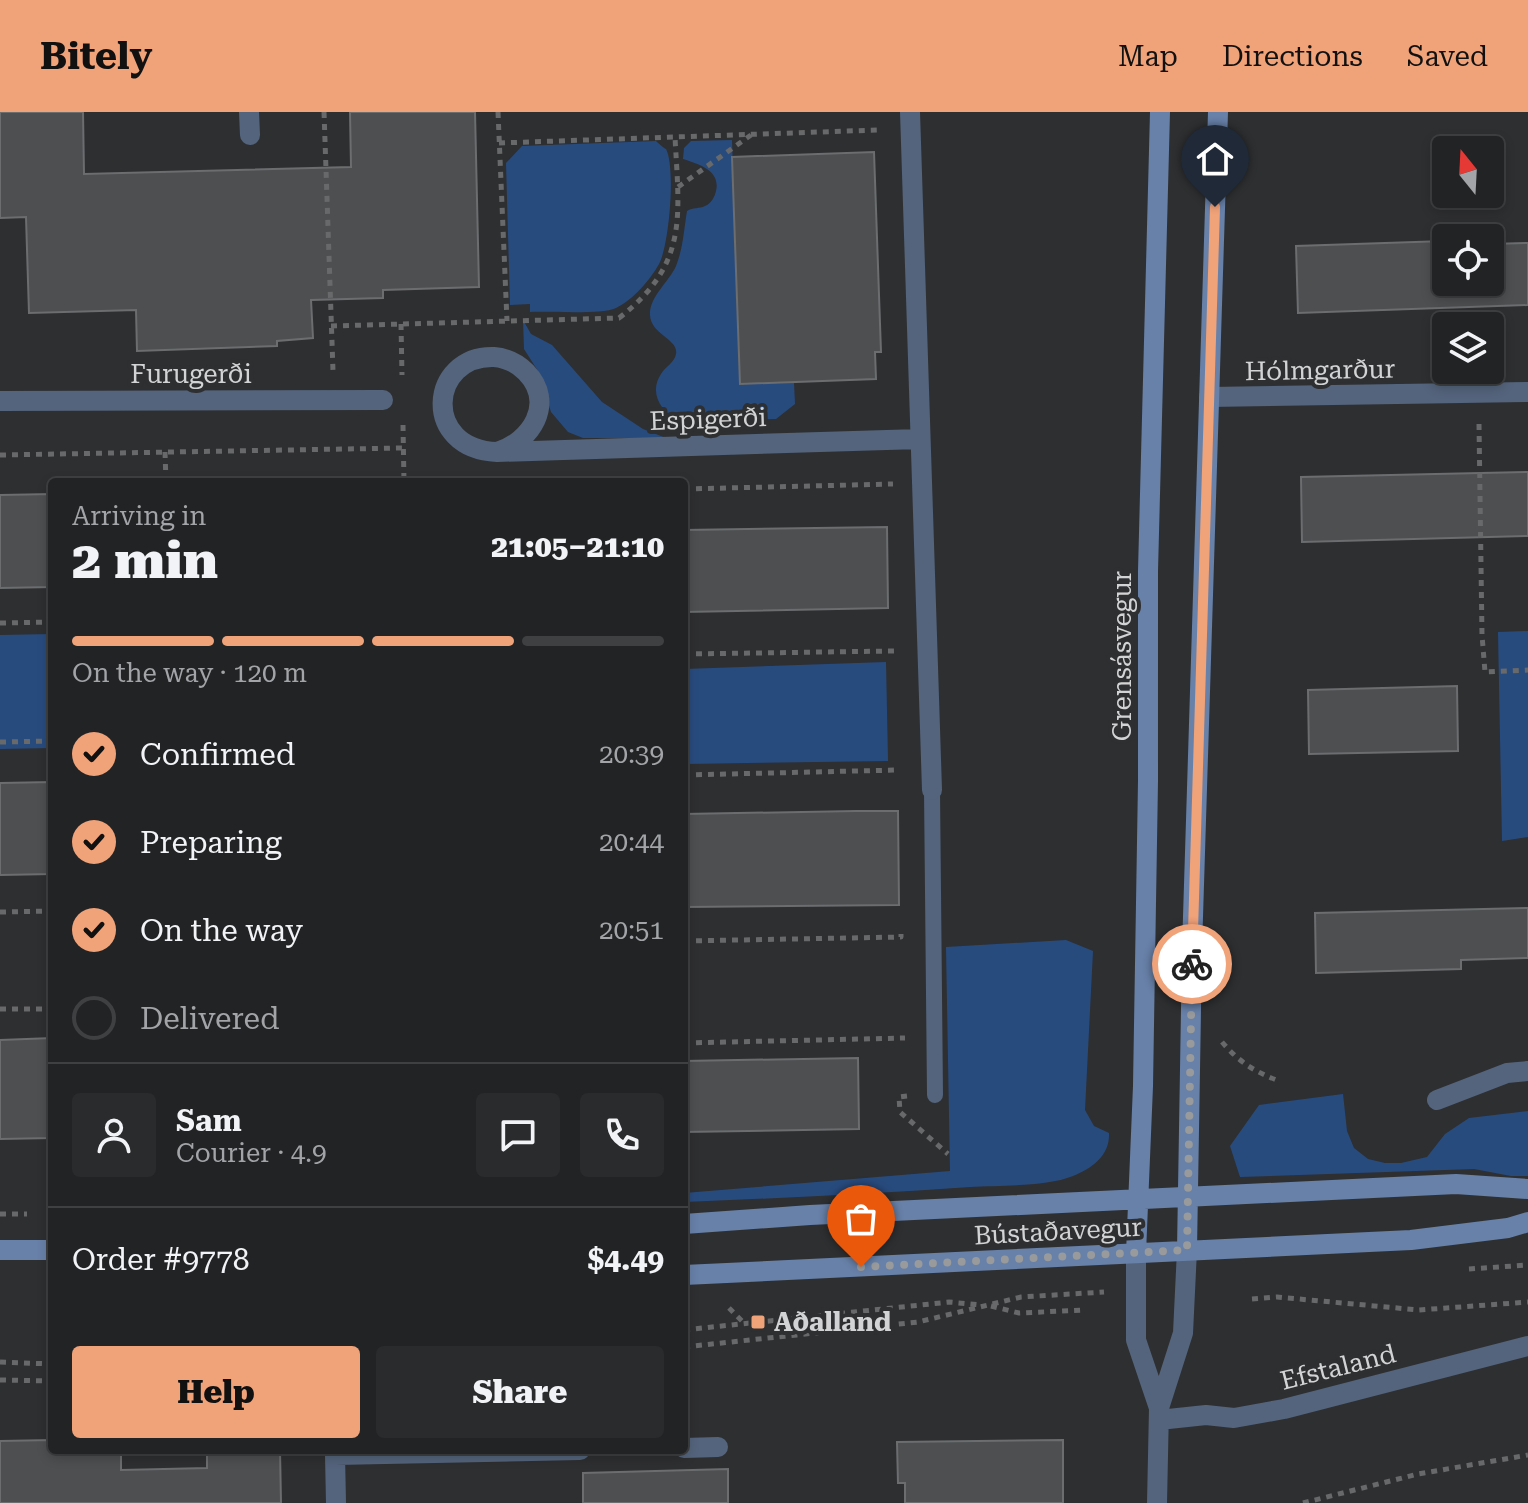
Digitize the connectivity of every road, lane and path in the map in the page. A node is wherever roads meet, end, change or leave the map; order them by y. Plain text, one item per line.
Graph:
1 (249, 112) edge
2 (324, 112) edge
3 (498, 112) edge
4 (1160, 112) edge
5 (1218, 112) edge
6 (910, 121) edge
7 (250, 135) dead end
8 (752, 135) junction
9 (675, 137) junction
10 (499, 143) junction
11 (678, 187) junction
12 (507, 321) junction
13 (331, 326) junction
14 (1528, 392) edge
15 (1479, 393) junction
16 (1209, 397) junction
17 (334, 400) junction
18 (383, 400) dead end
19 (0, 401) edge
20 (920, 439) junction
21 (403, 448) dead end
22 (165, 452) junction
23 (497, 452) junction
24 (0, 455) edge
25 (166, 478) edge
26 (922, 483) junction
27 (688, 489) edge
28 (48, 622) edge
29 (0, 623) edge
30 (927, 651) junction
31 (688, 654) edge
32 (1528, 670) edge
33 (48, 741) edge
34 (0, 742) edge
35 (688, 775) edge
36 (931, 780) junction
37 (48, 911) edge
38 (0, 912) edge
39 (901, 922) dead end
40 (688, 941) edge
41 (0, 1009) edge
42 (48, 1009) edge
43 (1216, 1033) dead end
44 (934, 1038) junction
45 (688, 1043) edge
46 (1528, 1071) edge
47 (1279, 1081) dead end
48 (935, 1095) dead end
49 (1437, 1100) dead end
50 (1528, 1189) edge
51 (1188, 1197) junction
52 (1139, 1200) junction
53 (1528, 1222) edge
54 (688, 1224) edge
55 (0, 1250) edge
56 (48, 1250) edge
57 (1187, 1250) junction
58 (1136, 1253) junction
59 (688, 1275) edge
60 (1252, 1299) dead end
61 (1528, 1302) edge
62 (729, 1308) dead end
63 (1086, 1310) dead end
64 (745, 1324) junction
65 (688, 1330) edge
66 (1528, 1346) edge
67 (0, 1362) edge
68 (48, 1364) edge
69 (0, 1380) edge
70 (48, 1381) edge
71 (1159, 1414) junction
72 (718, 1447) dead end
73 (688, 1448) edge
74 (384, 1454) edge
75 (1528, 1455) edge
76 (336, 1503) edge
77 (1157, 1503) edge
78 (1303, 1503) edge

1 - 7 street
2 - 13 path
3 - 10 path
4 - 52 main road, Grensásvegur
5 - 16 main road
6 - 8 path
6 - 20 street
8 - 9 path
8 - 11 path
9 - 10 path
9 - 11 path
10 - 12 path
11 - 12 path
12 - 13 path
13 - 17 path
14 - 15 street, Hólmgarður
15 - 16 street, Hólmgarður
15 - 32 path
16 - 51 main road
17 - 18 street, Furugerði
17 - 19 street, Furugerði
20 - 23 street, Espigerði
20 - 26 street
21 - 22 path
22 - 24 path
22 - 25 path
23 - 23 street, Espigerði
26 - 27 path
26 - 30 street
28 - 29 path
30 - 31 path
30 - 36 street
33 - 34 path
35 - 36 path
36 - 44 lane
37 - 38 path
39 - 40 path
41 - 42 path
43 - 47 path
44 - 45 path
44 - 48 lane
46 - 49 street
50 - 51 main road, Bústaðavegur
51 - 52 main road, Bústaðavegur
51 - 57 main road
52 - 54 main road, Bústaðavegur
52 - 58 main road, Grensásvegur
53 - 57 main road, Bústaðavegur
55 - 56 main road
57 - 58 main road, Bústaðavegur
57 - 71 street
58 - 59 main road, Bústaðavegur
58 - 71 street
60 - 61 path
62 - 64 path
63 - 64 path
64 - 65 path
66 - 71 street, Efstaland
67 - 68 path
69 - 70 path
71 - 77 street
72 - 73 street
74 - 76 street
75 - 78 path

